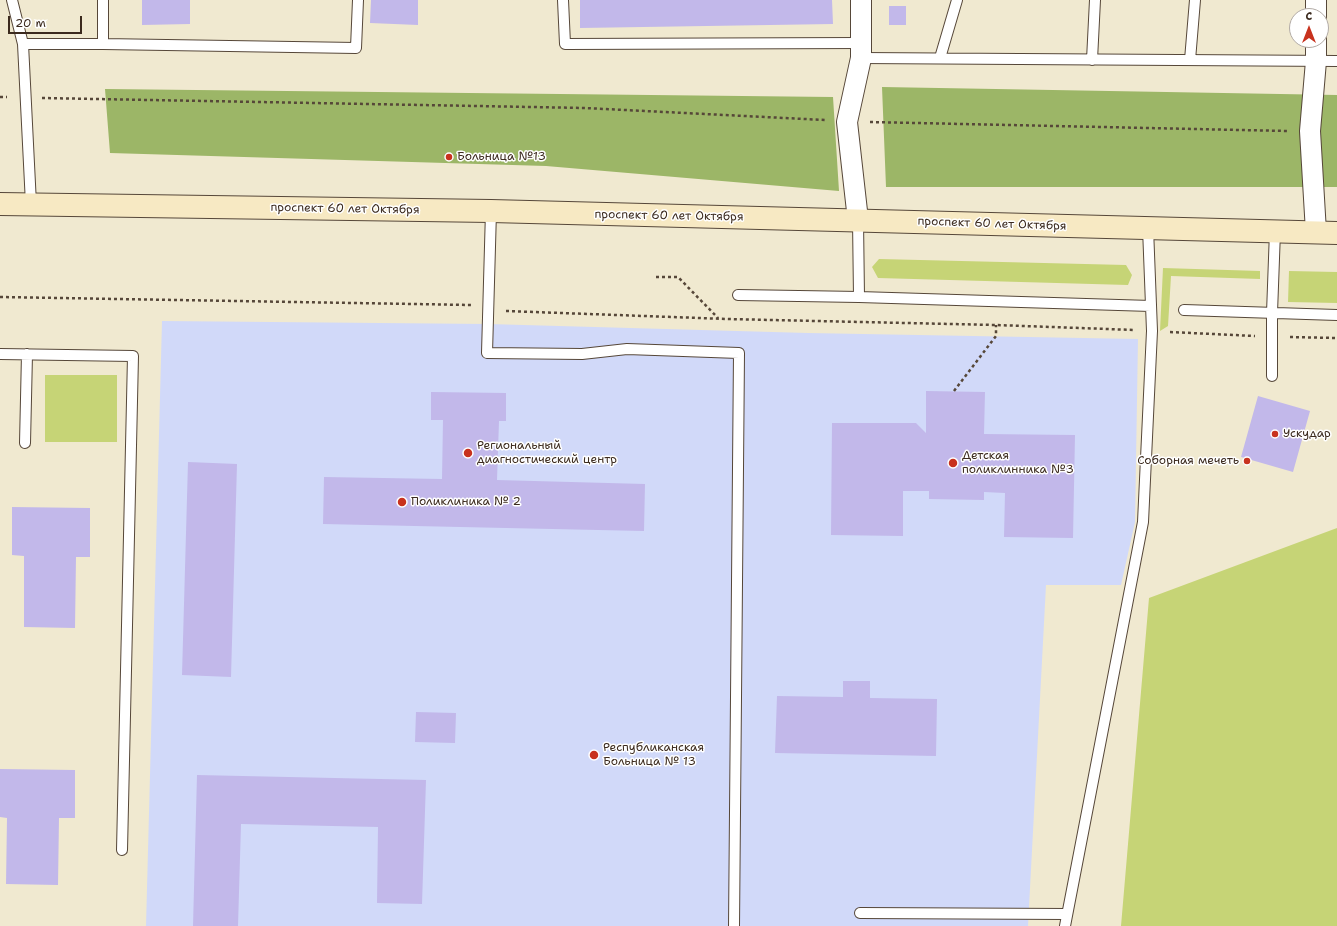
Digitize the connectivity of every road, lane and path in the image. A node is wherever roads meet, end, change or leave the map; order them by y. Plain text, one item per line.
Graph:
1 (12, 0) edge
2 (103, 0) edge
3 (358, 0) edge
4 (564, 0) edge
5 (861, 0) edge
6 (957, 0) edge
7 (1095, 0) edge
8 (1195, 0) edge
9 (23, 44) junction
10 (103, 44) junction
11 (1316, 48) edge
12 (861, 51) junction
13 (940, 58) junction
14 (1092, 60) junction
15 (1190, 60) junction
16 (1316, 61) junction
17 (1337, 61) edge
18 (0, 97) edge
19 (26, 98) junction
20 (847, 122) junction
21 (1310, 131) junction
22 (0, 204) edge
23 (31, 204) junction
24 (491, 211) junction
25 (858, 220) junction
26 (1148, 228) junction
27 (1275, 231) junction
28 (1326, 232) edge
29 (656, 277) dead end
30 (738, 295) dead end
31 (0, 297) edge
32 (859, 297) junction
33 (488, 305) junction
34 (1152, 306) junction
35 (1184, 310) dead end
36 (1272, 313) junction
37 (1337, 315) edge
38 (718, 319) junction
39 (996, 325) junction
40 (1152, 331) junction
41 (1272, 336) junction
42 (1337, 338) edge
43 (0, 354) edge
44 (27, 354) junction
45 (1272, 376) dead end
46 (954, 391) dead end
47 (25, 443) dead end
48 (122, 850) dead end
49 (860, 913) dead end
50 (1067, 914) junction
51 (734, 926) edge
52 (1065, 926) edge

1 - 9 lane
2 - 10 lane
3 - 10 lane
4 - 12 lane
5 - 12 street
6 - 13 lane
7 - 14 lane
8 - 15 lane
9 - 10 lane
9 - 19 lane
11 - 16 street
12 - 13 lane
12 - 20 street
13 - 14 lane
14 - 15 lane
15 - 16 lane
16 - 17 lane
16 - 21 street
18 - 19 path
19 - 20 path
19 - 23 lane
20 - 21 path
20 - 25 street
21 - 28 street
22 - 23 main road, проспект 60 лет Октября
23 - 24 main road, проспект 60 лет Октября
24 - 25 main road, проспект 60 лет Октября
24 - 33 lane
25 - 26 main road, проспект 60 лет Октября
25 - 32 lane
26 - 27 main road, проспект 60 лет Октября
26 - 34 lane
27 - 28 main road, проспект 60 лет Октября
27 - 36 lane
29 - 38 path
30 - 32 lane
31 - 33 path
32 - 34 lane
33 - 38 path
33 - 51 lane
34 - 40 lane
35 - 36 lane
36 - 37 lane
36 - 41 lane
38 - 39 path
39 - 40 path
39 - 46 path
40 - 41 path
40 - 50 lane
41 - 42 path
41 - 45 lane
43 - 44 lane
44 - 47 lane
44 - 48 lane
49 - 50 lane
50 - 52 lane

